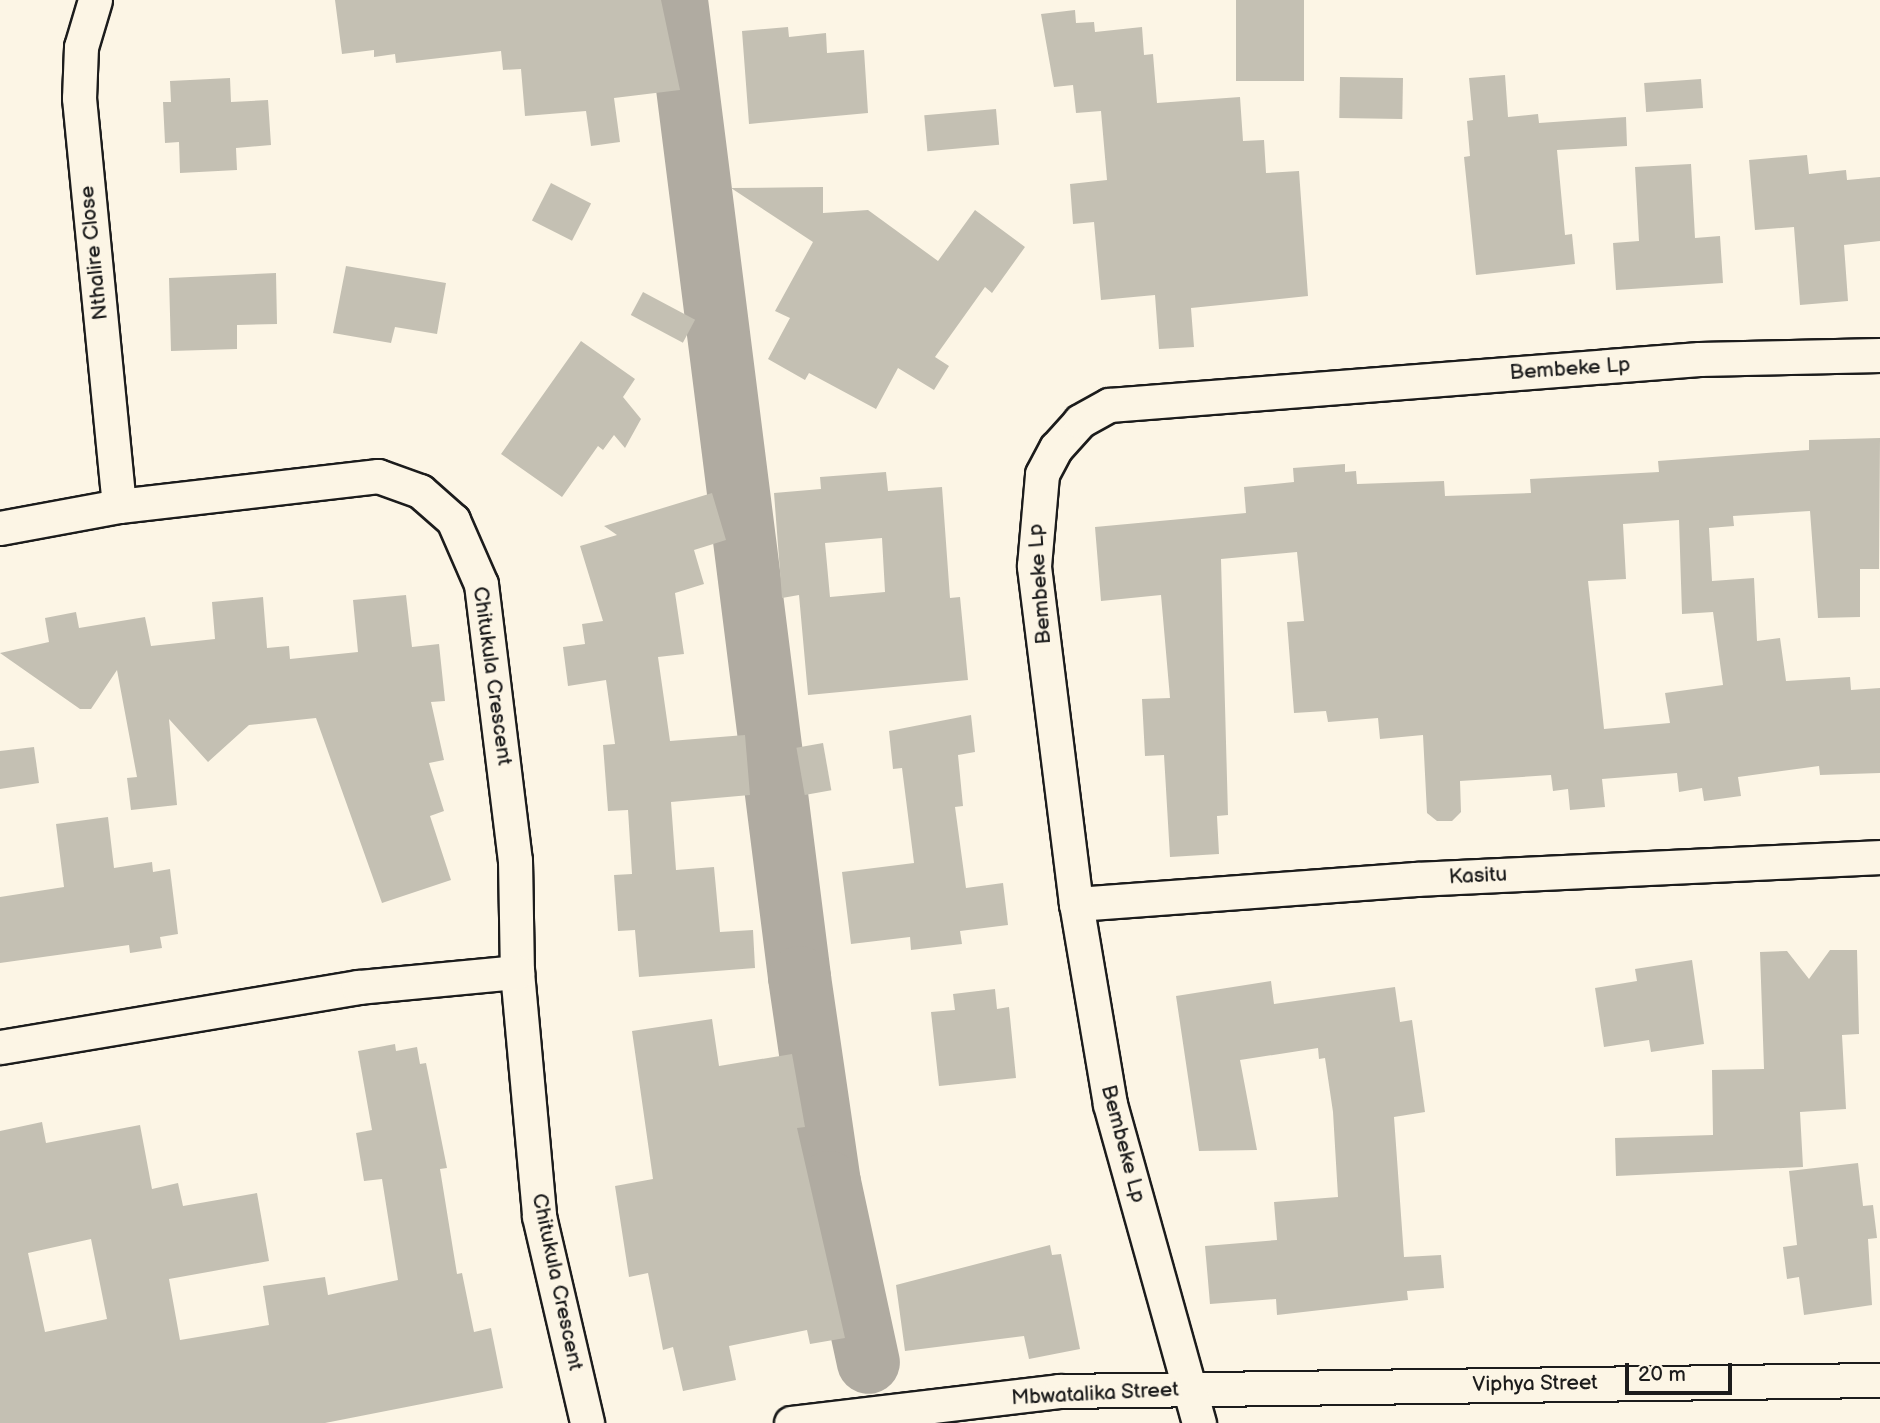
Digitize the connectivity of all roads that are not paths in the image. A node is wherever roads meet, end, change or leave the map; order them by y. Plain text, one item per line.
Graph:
1 (95, 0) edge
2 (1880, 355) edge
3 (120, 506) junction
4 (0, 528) edge
5 (1880, 857) edge
6 (1076, 904) junction
7 (517, 972) junction
8 (0, 1047) edge
9 (1880, 1380) edge
10 (1191, 1389) junction
11 (587, 1423) edge
12 (791, 1423) edge
13 (1199, 1423) edge

1 - 3 street, Nthalire Close
2 - 6 street, Bembeke Lp
3 - 4 street, Chitukula Crescent
3 - 7 street, Chitukula Crescent
5 - 6 street, Kasitu
6 - 10 street, Bembeke Lp
7 - 8 street
7 - 11 street, Chitukula Crescent
9 - 10 street, Viphya Street
10 - 12 street, Mbwatalika Street
10 - 13 street, Bembeke Lp

